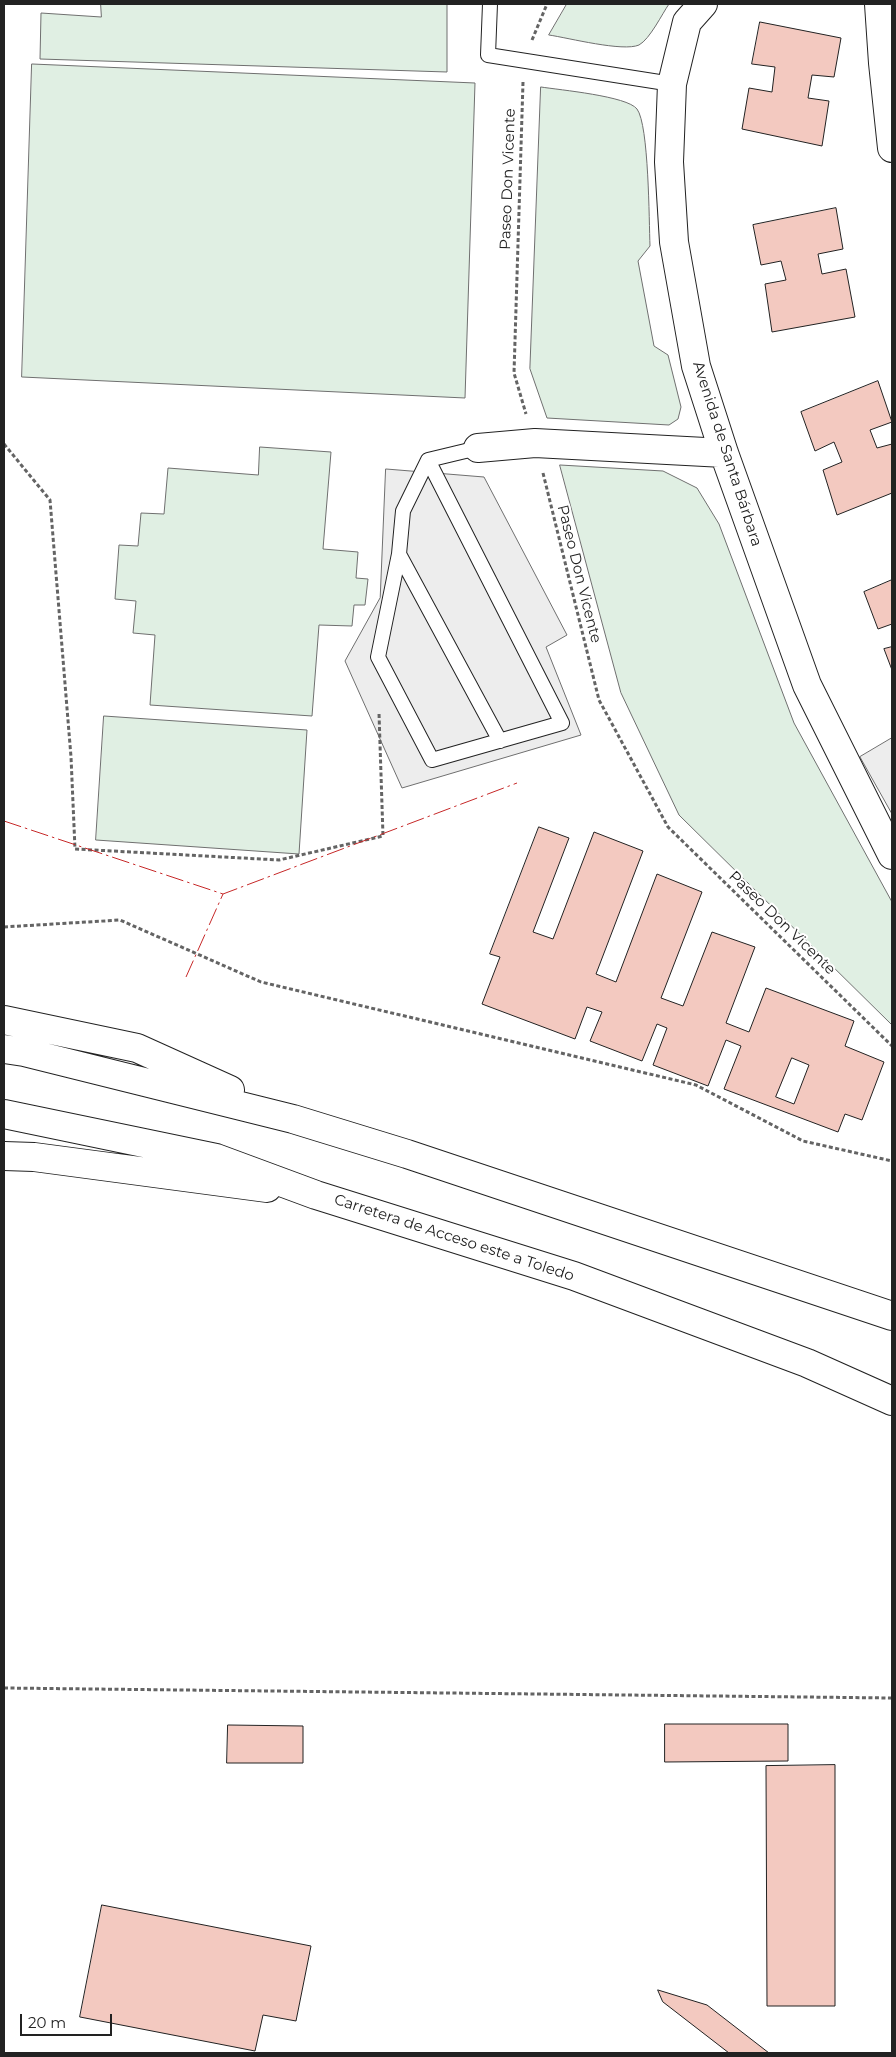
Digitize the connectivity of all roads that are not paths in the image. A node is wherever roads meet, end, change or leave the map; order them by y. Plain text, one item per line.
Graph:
1 (490, 4) edge
2 (703, 4) edge
3 (879, 4) edge
4 (672, 84) junction
5 (892, 148) edge
6 (478, 448) joint
7 (724, 453) junction
8 (428, 460) junction
9 (398, 554) junction
10 (500, 741) junction
11 (892, 855) edge
12 (4, 1020) edge
13 (4, 1049) edge
14 (4, 1114) edge
15 (293, 1119) junction
16 (4, 1156) edge
17 (34, 1157) junction
18 (4, 1161) edge
19 (316, 1195) junction
20 (892, 1316) edge
21 (892, 1401) edge

1 - 4 lane
2 - 4 main road, Avenida de Santa Bárbara
3 - 5 main road
4 - 7 main road, Avenida de Santa Bárbara
6 - 7 main road
6 - 8 lane
7 - 11 main road, Avenida de Santa Bárbara
8 - 9 lane
8 - 10 lane
9 - 10 lane
9 - 10 lane
12 - 15 main road
13 - 15 main road
14 - 19 main road, Carretera de Acceso este a Toledo
15 - 20 main road
16 - 17 main road
17 - 18 main road
17 - 19 main road
19 - 21 main road, Carretera de Acceso este a Toledo

